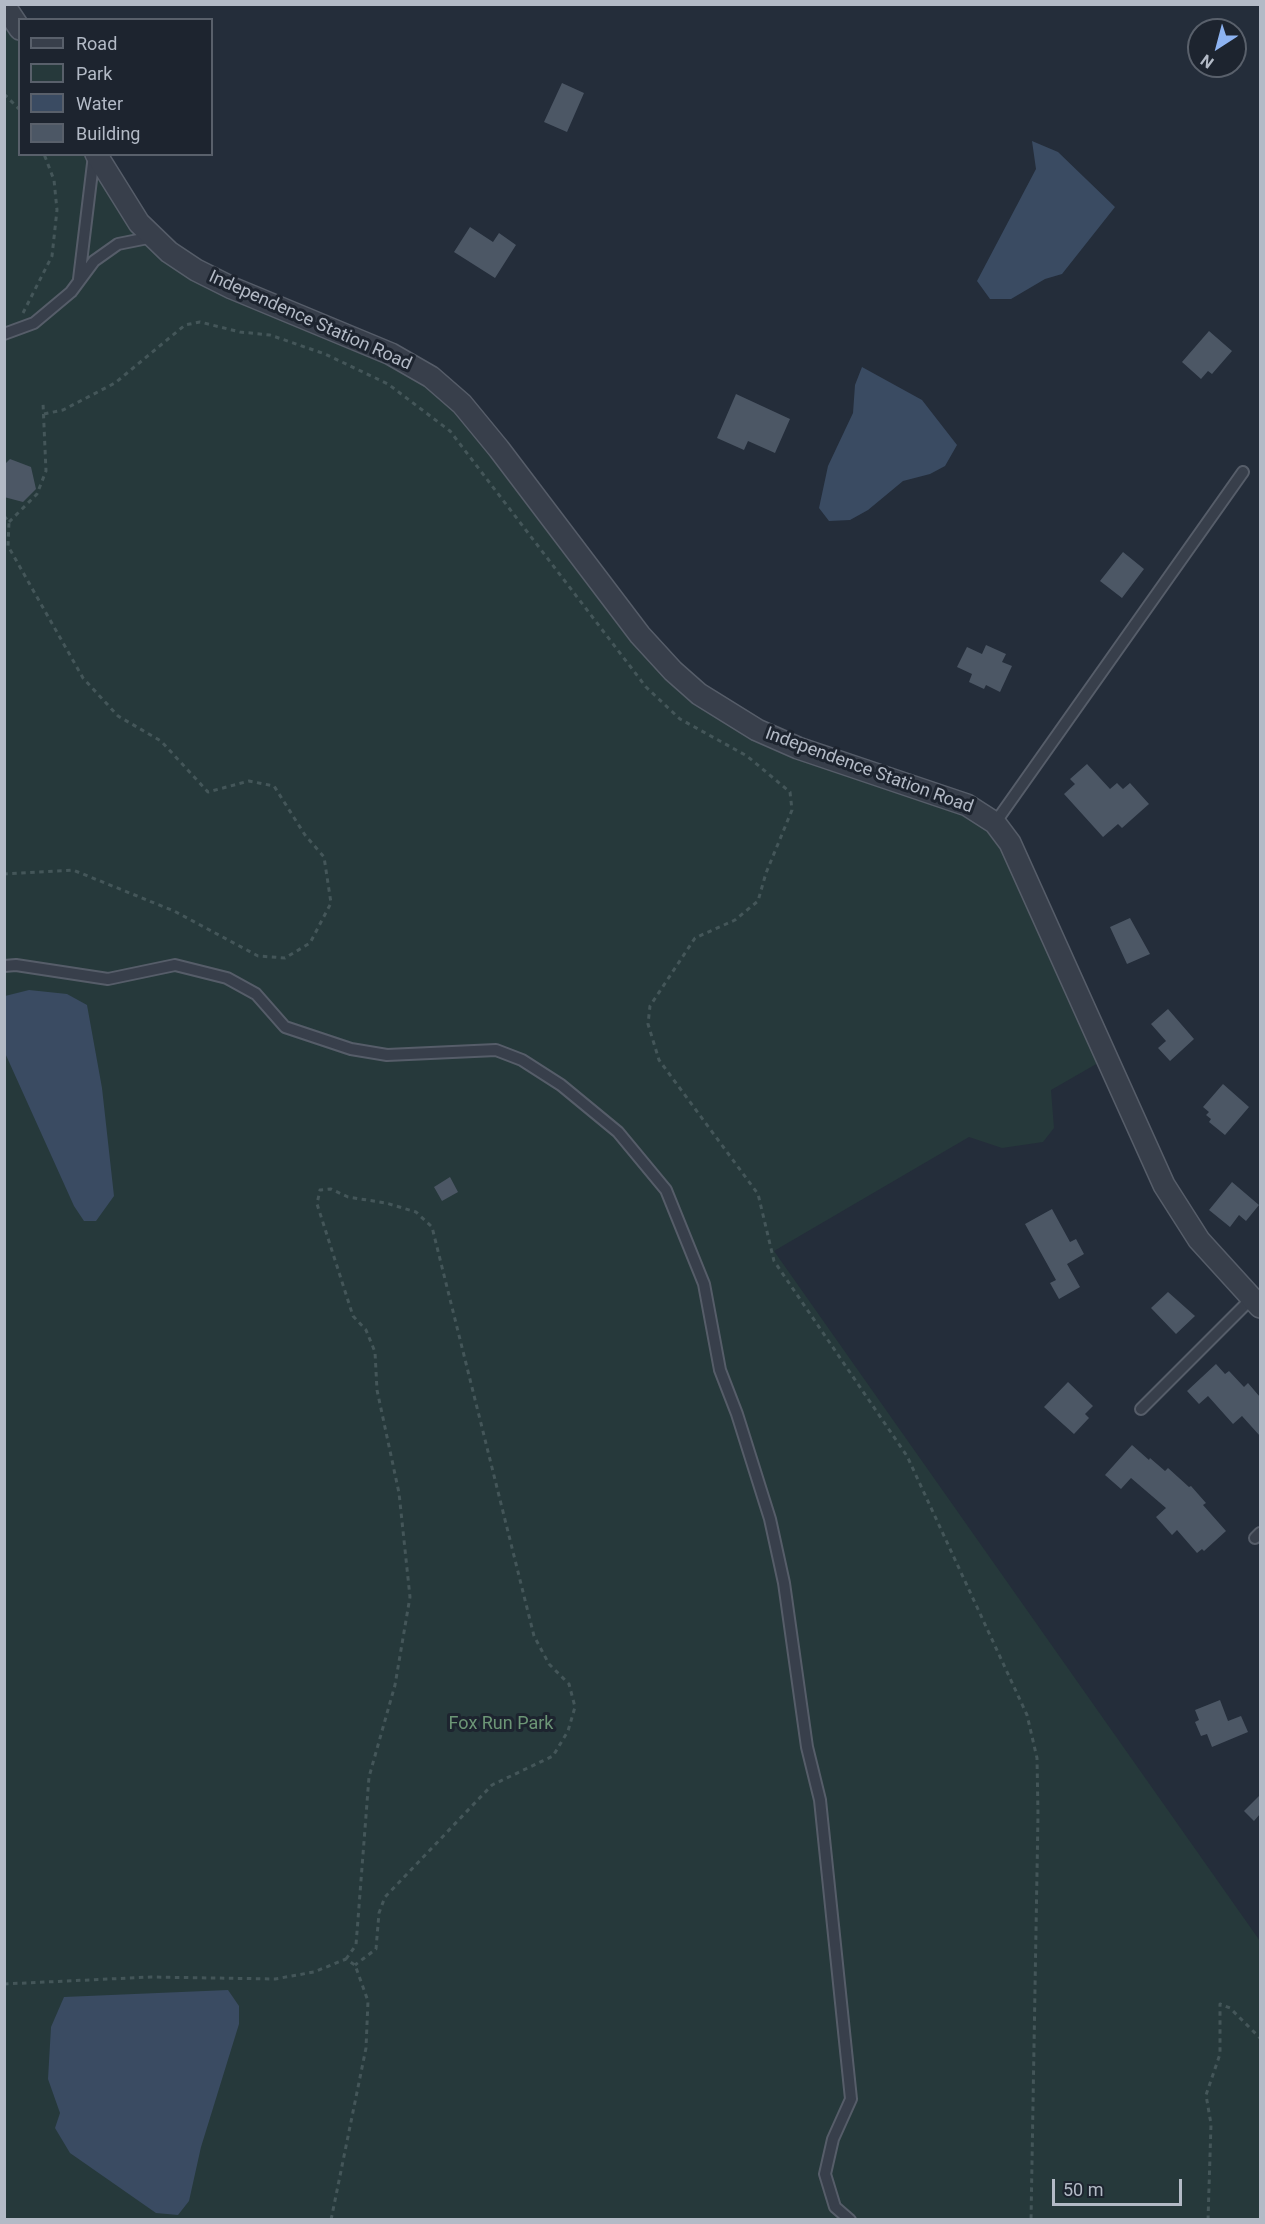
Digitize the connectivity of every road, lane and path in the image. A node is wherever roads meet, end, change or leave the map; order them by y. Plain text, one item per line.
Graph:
1 (4, 5) edge
2 (18, 26) edge
3 (4, 94) edge
4 (18, 108) edge
5 (45, 156) edge
6 (95, 156) edge
7 (96, 156) edge
8 (154, 237) junction
9 (79, 282) junction
10 (18, 329) junction
11 (4, 334) edge
12 (43, 403) dead end
13 (44, 414) junction
14 (1243, 472) dead end
15 (4, 516) edge
16 (9, 522) junction
17 (6, 546) edge
18 (995, 824) junction
19 (4, 874) edge
20 (4, 966) edge
21 (1256, 1303) edge
22 (1141, 1409) dead end
23 (346, 1959) junction
24 (355, 1965) junction
25 (4, 1984) edge
26 (1260, 2038) edge
27 (331, 2220) edge
28 (850, 2220) edge
29 (1031, 2220) edge
30 (1208, 2220) edge

1 - 2 street
3 - 4 path
5 - 10 path
6 - 9 lane
7 - 8 street, Independence Station Road
8 - 9 lane
8 - 18 street, Independence Station Road
9 - 10 lane
10 - 11 lane
12 - 13 path
13 - 16 path
13 - 29 path
14 - 18 lane
15 - 16 path
16 - 17 path
17 - 19 path
18 - 21 street, Independence Station Road
20 - 28 lane
21 - 22 lane
23 - 24 path
23 - 24 path
23 - 25 path
24 - 27 path
26 - 30 path

